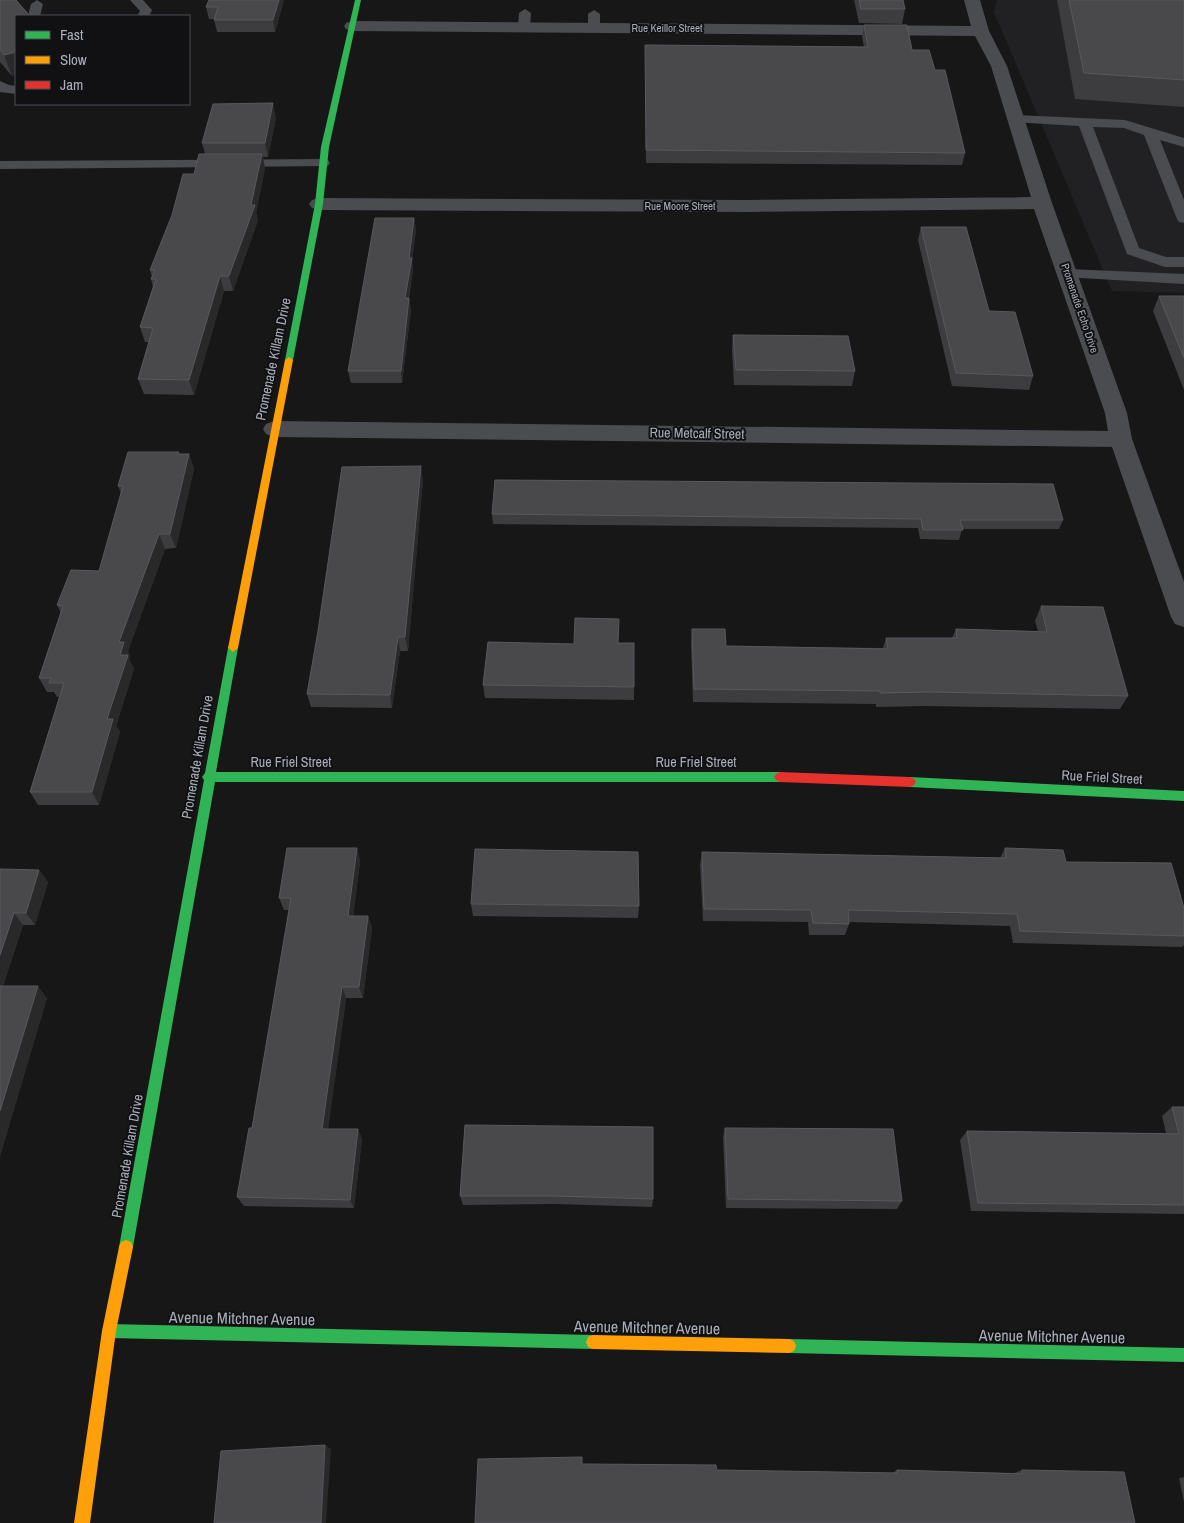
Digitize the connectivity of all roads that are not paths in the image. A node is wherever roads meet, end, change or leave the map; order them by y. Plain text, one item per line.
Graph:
1 (136, 0) edge
2 (358, 0) edge
3 (972, 0) edge
4 (144, 15) edge
5 (352, 26) junction
6 (982, 31) junction
7 (0, 85) edge
8 (14, 98) edge
9 (1016, 119) junction
10 (1084, 122) junction
11 (1150, 132) junction
12 (1184, 143) edge
13 (323, 163) junction
14 (0, 165) edge
15 (1042, 203) junction
16 (319, 204) junction
17 (1184, 219) edge
18 (1184, 262) edge
19 (1068, 274) junction
20 (1184, 279) edge
21 (274, 429) junction
22 (1121, 439) junction
23 (1184, 617) edge
24 (208, 777) junction
25 (1184, 796) edge
26 (108, 1332) junction
27 (1184, 1355) edge
28 (82, 1523) edge

1 - 4 lane
2 - 5 main road, Promenade Killam Drive
3 - 6 street, Promenade Echo Drive
5 - 6 street, Rue Keillor Street
5 - 13 main road, Promenade Killam Drive
6 - 9 street, Promenade Echo Drive
7 - 8 lane
9 - 10 lane
9 - 15 street, Promenade Echo Drive
10 - 11 lane
10 - 18 lane
11 - 12 lane
11 - 17 lane
13 - 14 lane
13 - 16 main road, Promenade Killam Drive
15 - 16 street, Rue Moore Street
15 - 19 street, Promenade Echo Drive
16 - 21 main road, Promenade Killam Drive
19 - 20 lane
19 - 22 street, Promenade Echo Drive
21 - 22 street, Rue Metcalf Street
21 - 24 main road, Promenade Killam Drive
22 - 23 street, Promenade Echo Drive
24 - 25 main road, Rue Friel Street
24 - 26 main road, Promenade Killam Drive
26 - 27 main road, Avenue Mitchner Avenue
26 - 28 main road, Promenade Killam Drive

